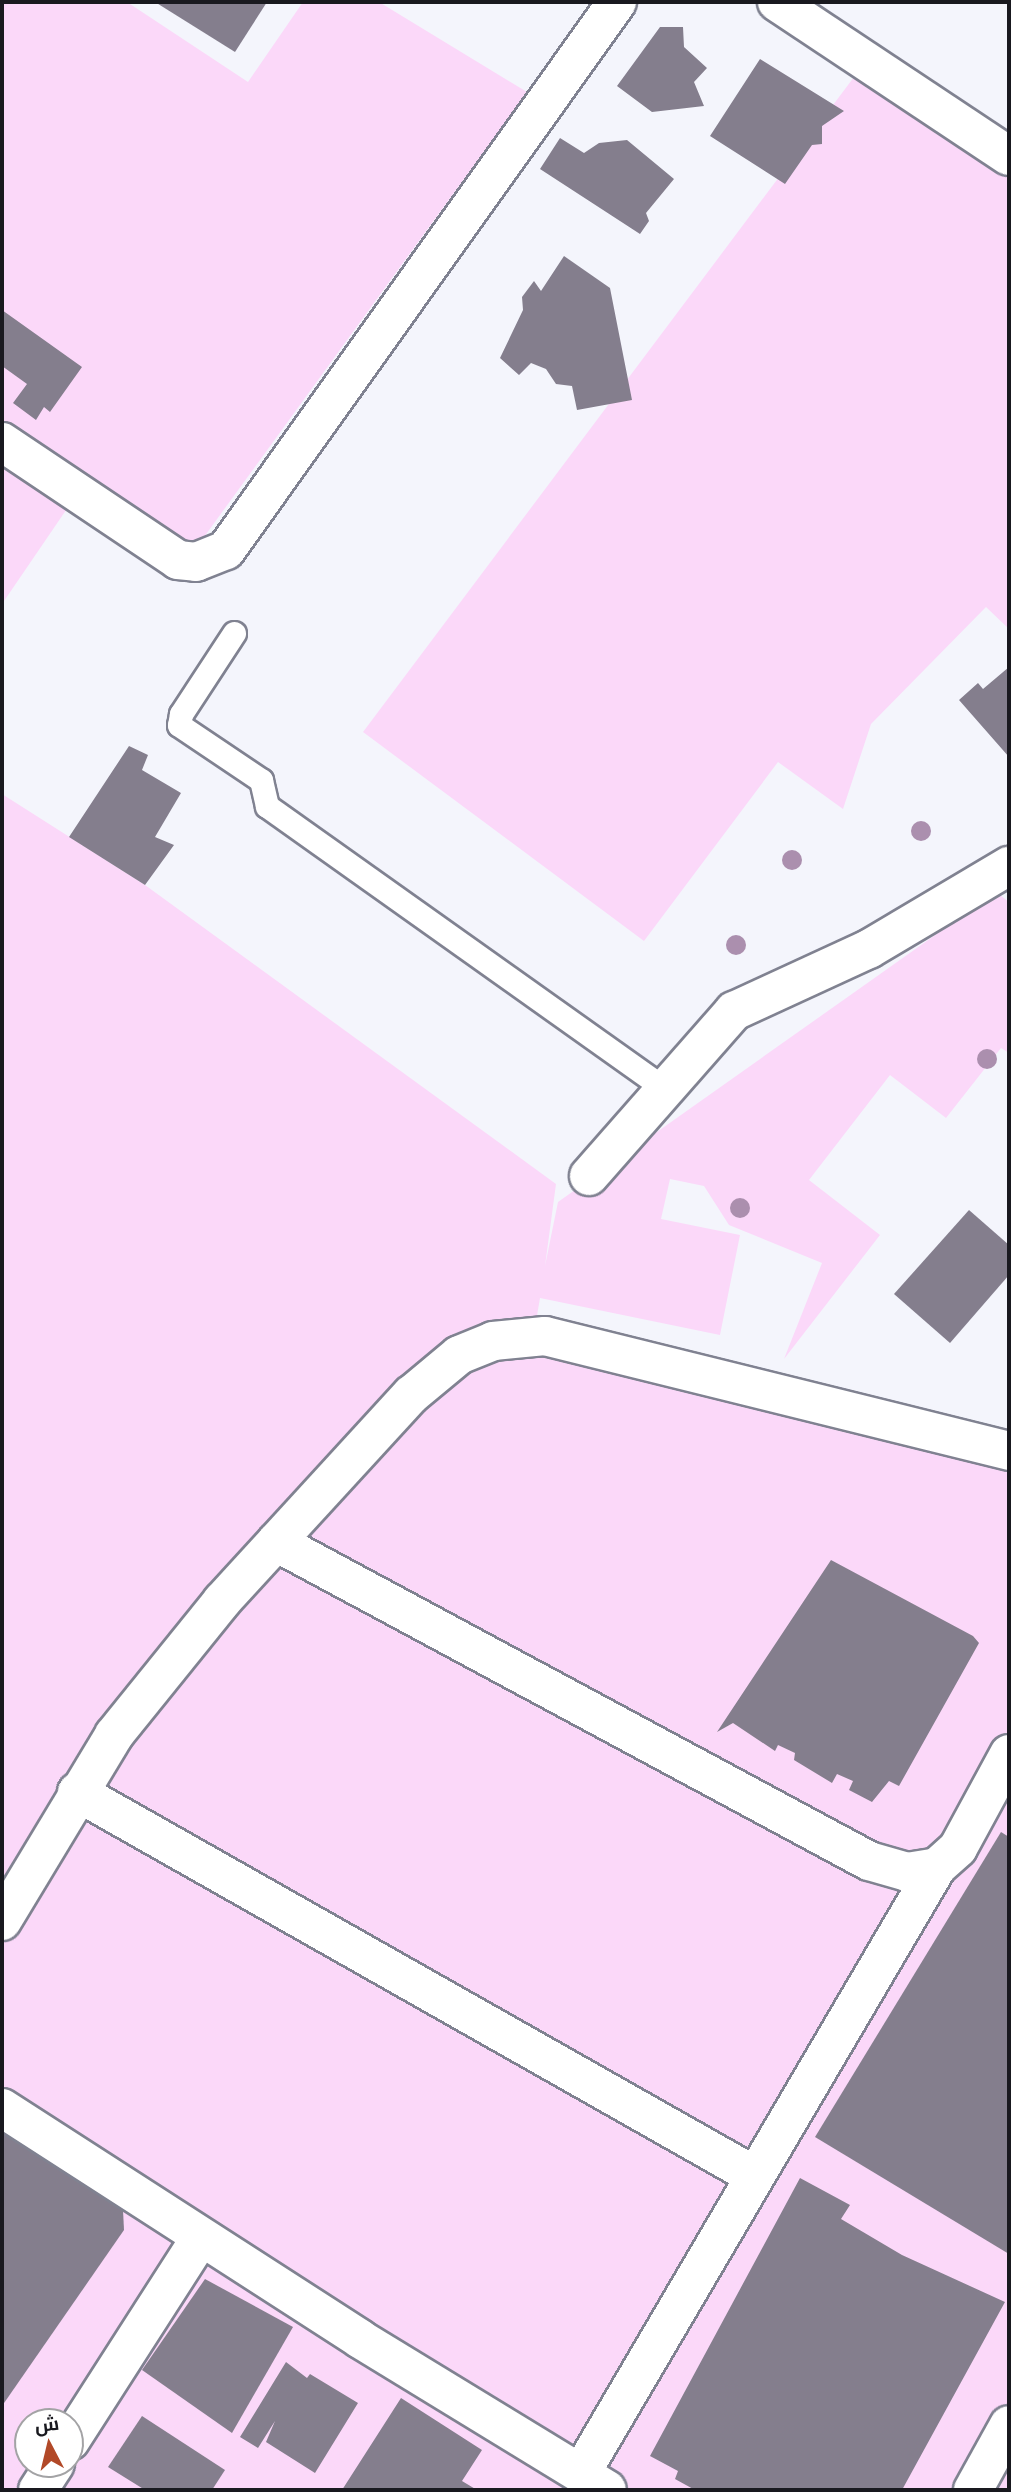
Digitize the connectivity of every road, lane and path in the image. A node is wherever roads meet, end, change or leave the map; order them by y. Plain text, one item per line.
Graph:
1 (617, 2) edge
2 (777, 2) edge
3 (1009, 156) edge
4 (2, 442) edge
5 (234, 633) dead end
6 (1009, 866) edge
7 (665, 1089) junction
8 (589, 1176) dead end
9 (1009, 1451) edge
10 (276, 1542) junction
11 (1009, 1754) edge
12 (77, 1792) junction
13 (937, 1867) junction
14 (2, 1921) edge
15 (2, 2108) edge
16 (755, 2176) junction
17 (201, 2236) junction
18 (84, 2419) edge
19 (1009, 2425) edge
20 (594, 2482) edge
21 (973, 2490) edge

1 - 4 street
2 - 3 street
5 - 7 lane
6 - 7 street
7 - 8 street
9 - 10 street
10 - 12 street
10 - 13 street
11 - 13 street
12 - 14 street
12 - 16 street
13 - 16 street
15 - 17 street
16 - 20 street
17 - 18 street
17 - 20 street
19 - 21 street

